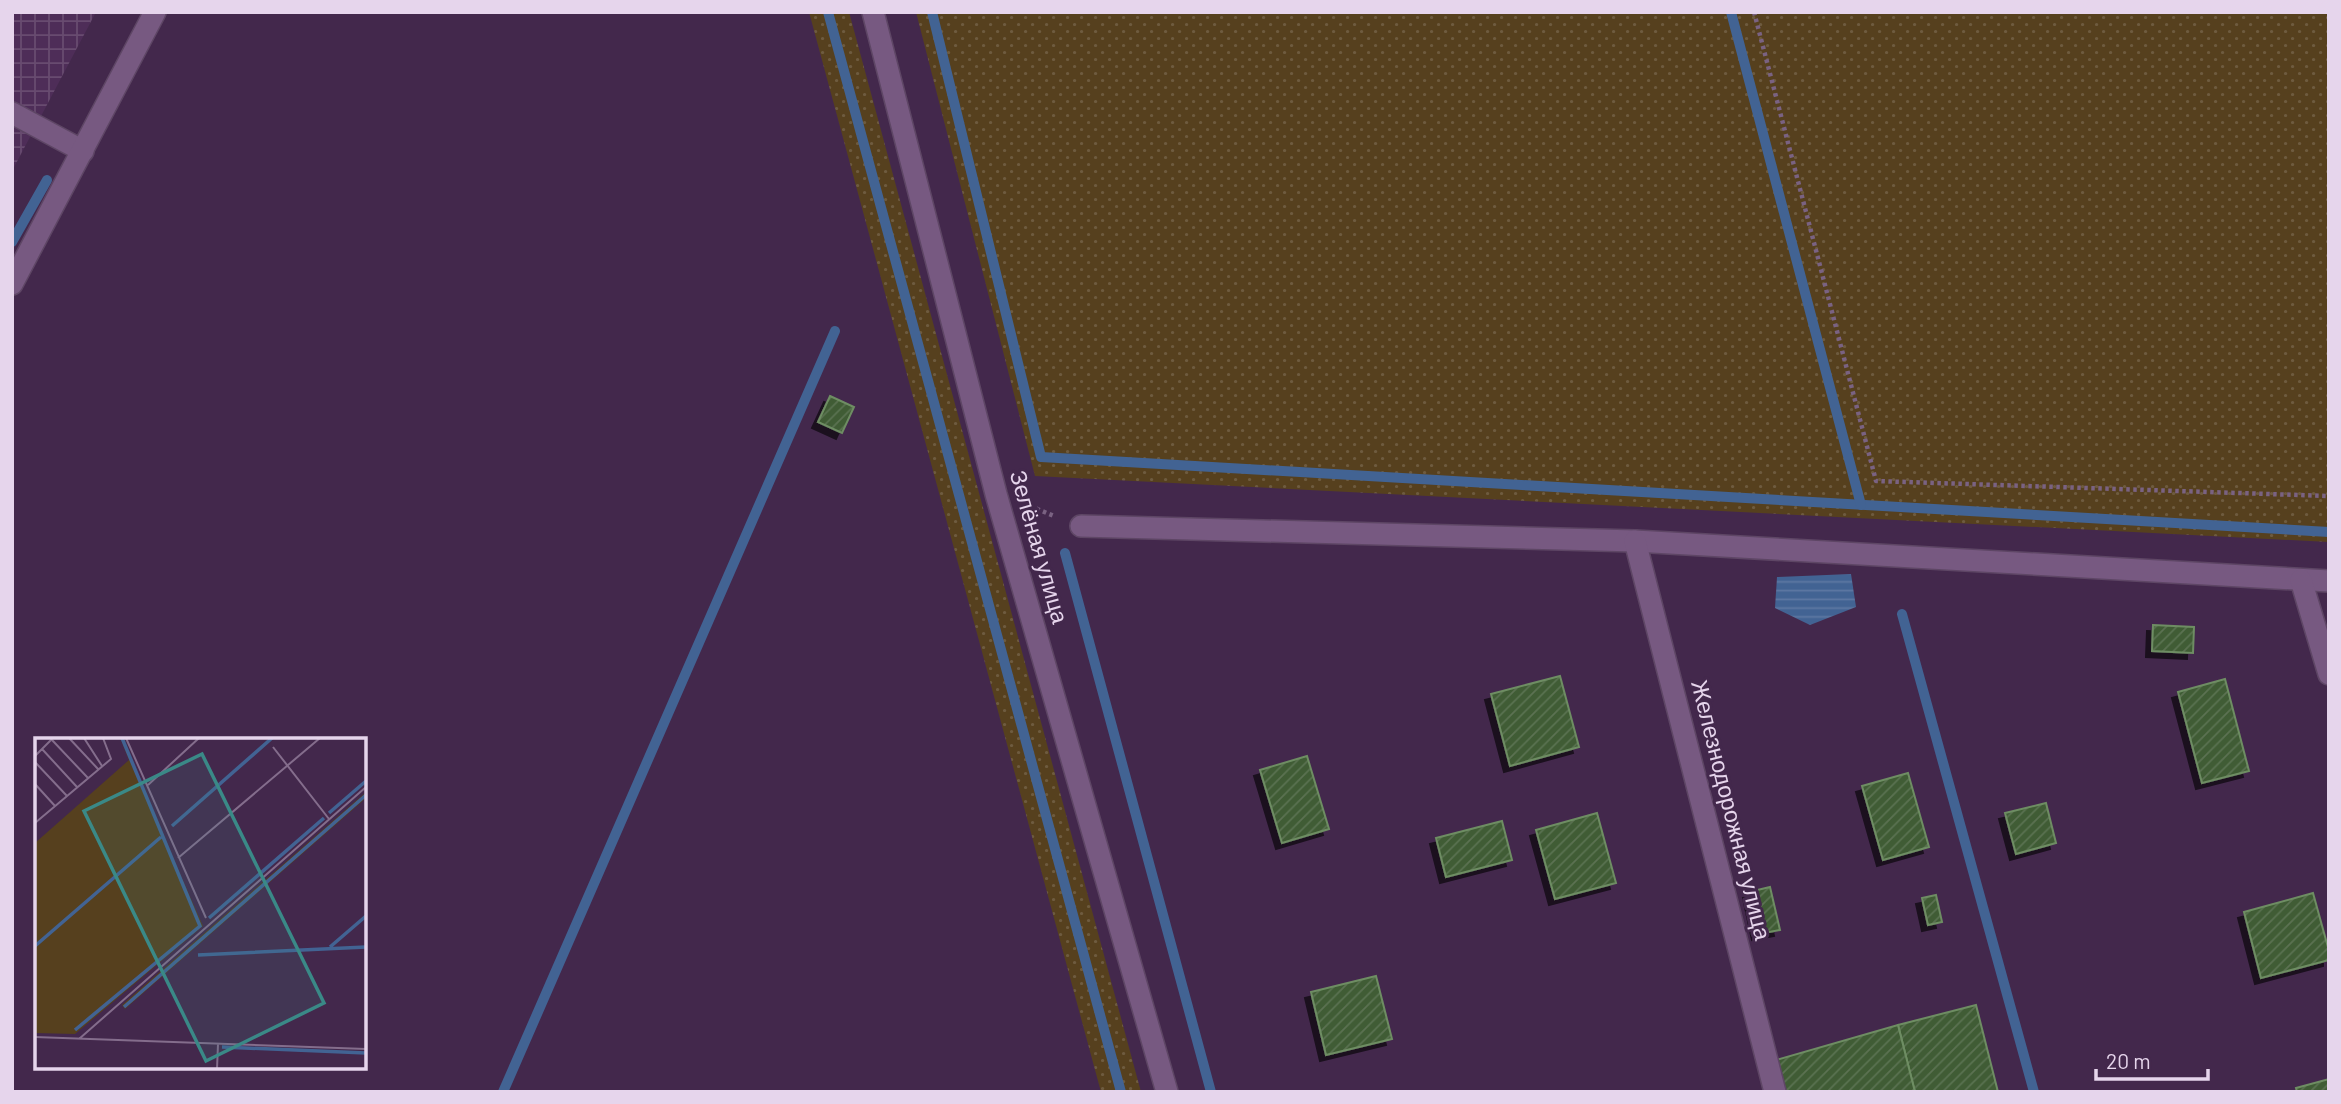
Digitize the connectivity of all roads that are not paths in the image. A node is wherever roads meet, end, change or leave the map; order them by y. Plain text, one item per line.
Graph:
1 (155, 12) edge
2 (873, 12) edge
3 (12, 113) edge
4 (83, 151) junction
5 (12, 284) edge
6 (1081, 526) road end
7 (1635, 541) junction
8 (2301, 580) junction
9 (2329, 580) edge
10 (2329, 674) edge
11 (1167, 1092) edge
12 (1775, 1092) edge

1 - 4 street
2 - 11 street, Зелёная улица
3 - 4 street
4 - 5 street
6 - 7 street
7 - 8 street
7 - 12 street, Железнодорожная улица
8 - 9 street
8 - 10 street

